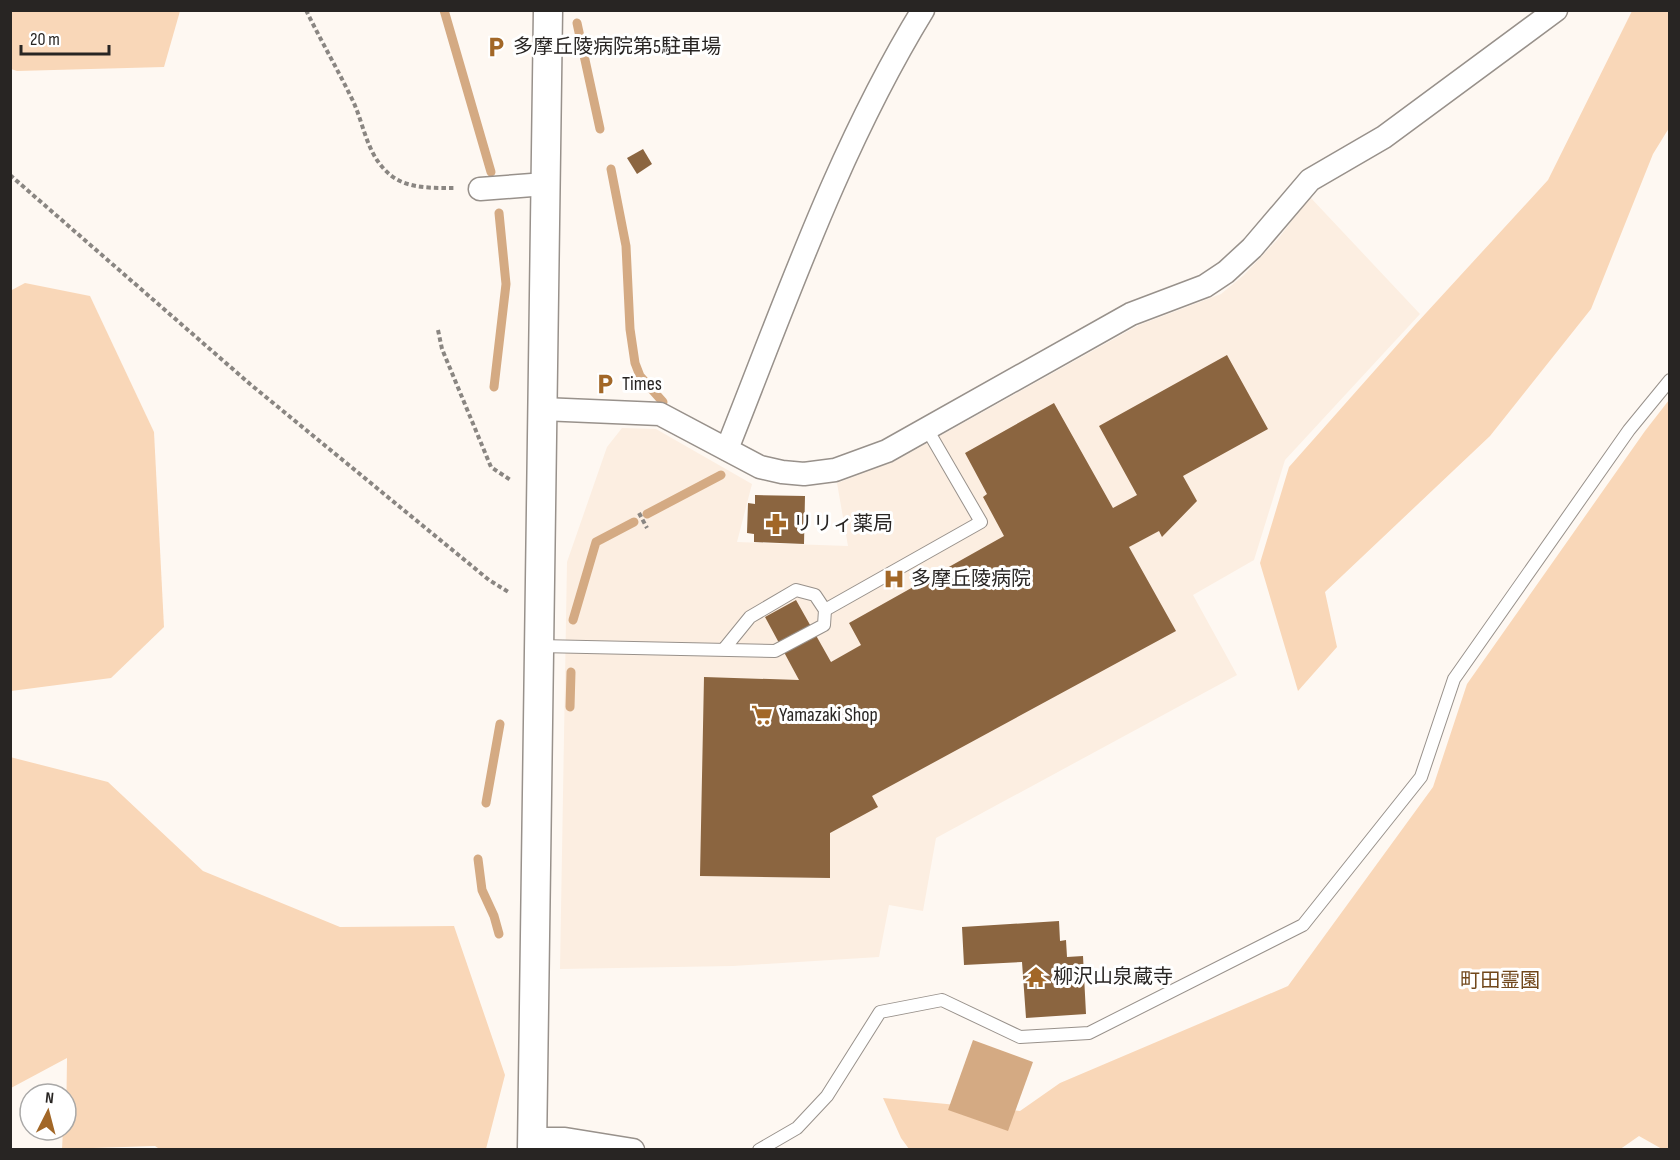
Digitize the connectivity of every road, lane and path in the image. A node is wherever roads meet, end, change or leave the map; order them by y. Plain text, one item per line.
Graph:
1 (306, 10) edge
2 (548, 10) edge
3 (923, 10) edge
4 (1556, 10) edge
5 (10, 175) edge
6 (545, 184) junction
7 (480, 189) joint
8 (438, 330) dead end
9 (1670, 380) edge
10 (542, 409) junction
11 (927, 429) junction
12 (727, 449) junction
13 (542, 483) junction
14 (639, 513) dead end
15 (647, 528) dead end
16 (540, 609) junction
17 (825, 610) junction
18 (539, 646) junction
19 (724, 649) junction
20 (532, 1144) edge
21 (633, 1149) edge
22 (759, 1149) edge

1 - 7 path
2 - 6 street
3 - 12 street
4 - 11 street
5 - 16 path
6 - 7 street
6 - 10 street
8 - 13 path
9 - 22 lane
10 - 12 street
10 - 13 street
11 - 12 street
11 - 17 lane
13 - 16 street
14 - 15 path
16 - 18 street
17 - 19 lane
17 - 19 lane
18 - 19 lane
18 - 20 street
20 - 21 street

